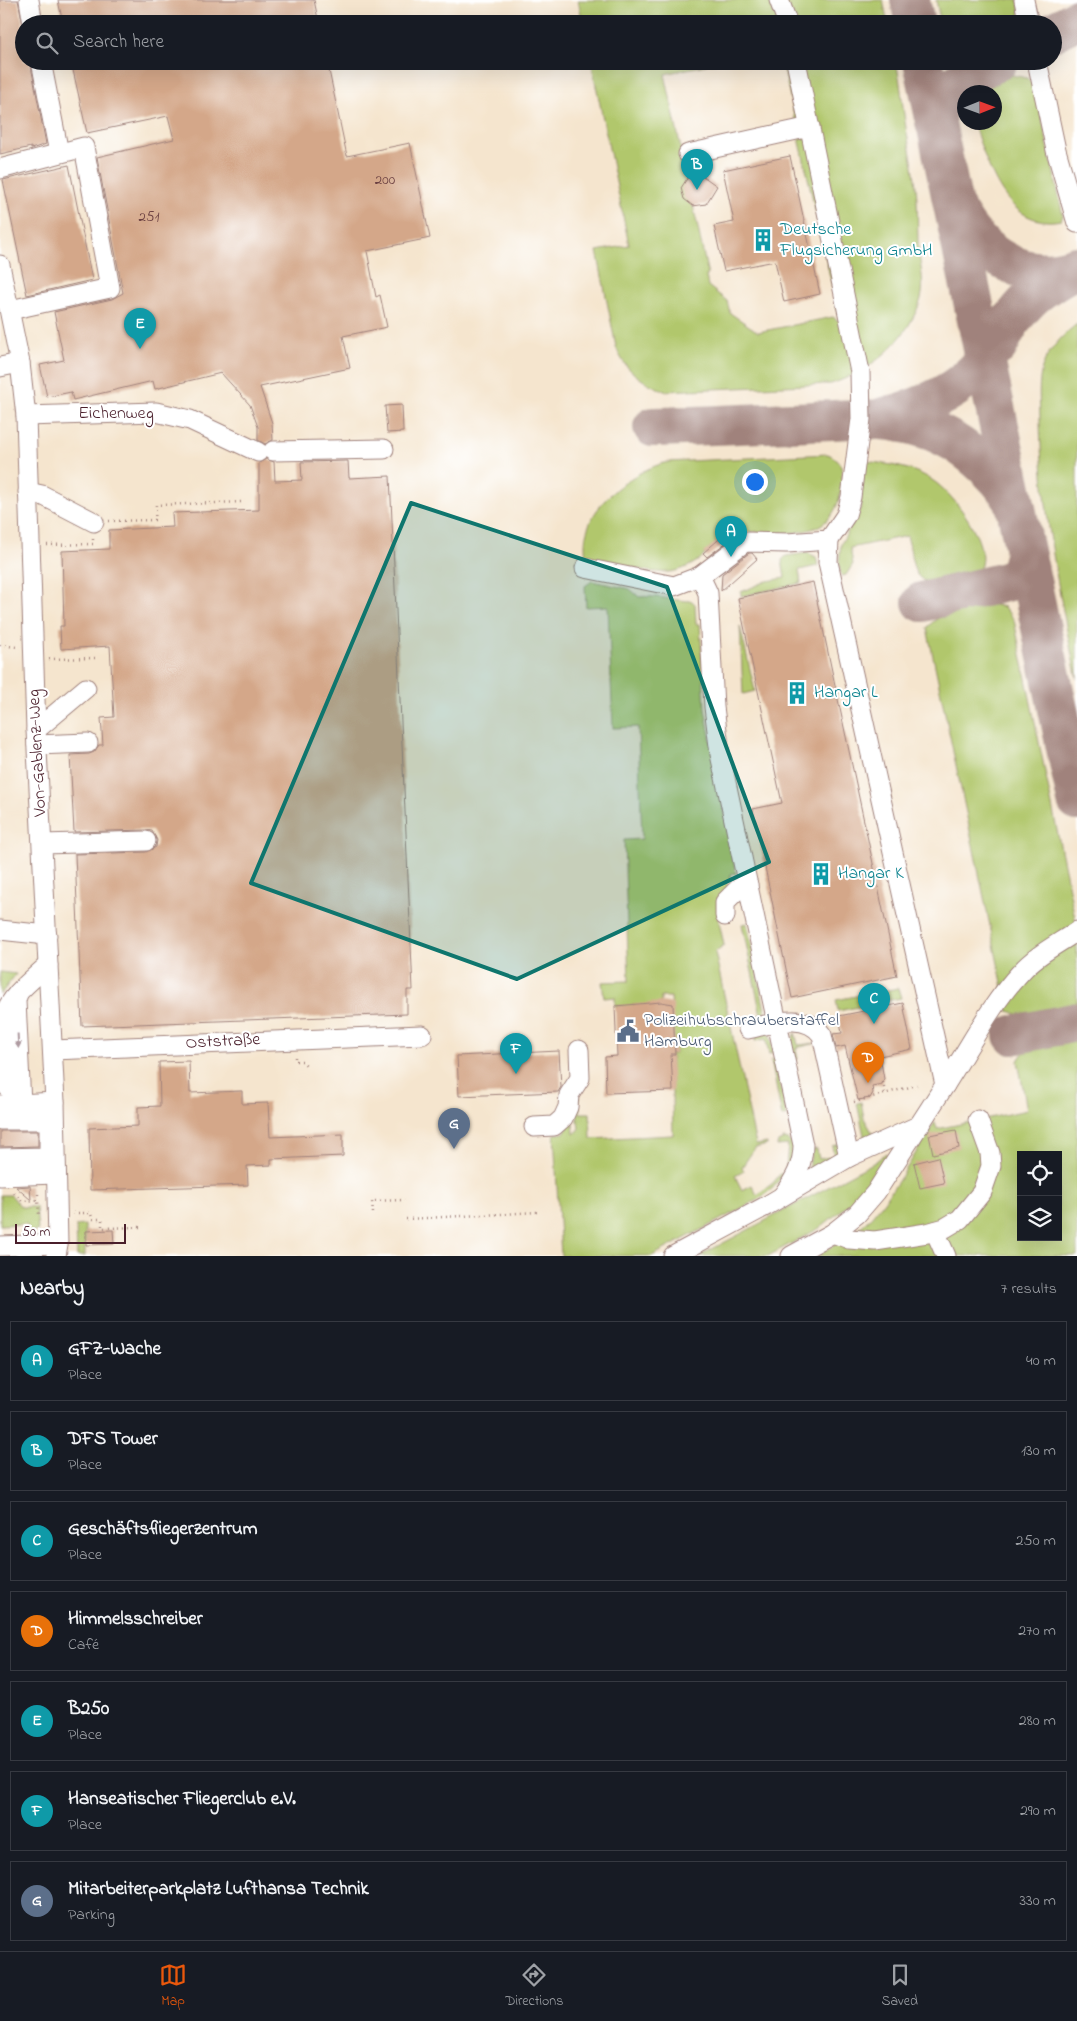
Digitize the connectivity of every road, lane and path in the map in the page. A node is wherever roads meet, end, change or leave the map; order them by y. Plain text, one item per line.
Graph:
1 (28, 0) edge
2 (779, 0) edge
3 (1024, 0) edge
4 (31, 15) edge
5 (785, 15) edge
6 (1027, 15) edge
7 (42, 70) edge
8 (798, 70) edge
9 (1039, 70) edge
10 (810, 127) junction
11 (59, 153) junction
12 (688, 154) dead end
13 (0, 169) edge
14 (1077, 223) edge
15 (0, 265) edge
16 (10, 310) junction
17 (20, 363) junction
18 (0, 367) edge
19 (26, 416) junction
20 (384, 449) dead end
21 (28, 492) junction
22 (243, 502) dead end
23 (94, 522) junction
24 (829, 540) junction
25 (43, 545) dead end
26 (585, 568) dead end
27 (700, 576) junction
28 (95, 658) dead end
29 (45, 660) dead end
30 (86, 688) dead end
31 (37, 738) junction
32 (88, 743) dead end
33 (146, 840) dead end
34 (43, 844) junction
35 (748, 884) junction
36 (724, 916) dead end
37 (0, 930) edge
38 (1077, 931) edge
39 (47, 935) junction
40 (48, 965) junction
41 (777, 1023) junction
42 (421, 1028) dead end
43 (748, 1029) dead end
44 (53, 1050) junction
45 (579, 1050) dead end
46 (883, 1082) dead end
47 (918, 1085) dead end
48 (945, 1085) junction
49 (885, 1093) junction
50 (857, 1102) dead end
51 (21, 1104) junction
52 (0, 1105) edge
53 (55, 1107) junction
54 (0, 1114) edge
55 (0, 1120) edge
56 (978, 1120) dead end
57 (920, 1125) junction
58 (534, 1127) dead end
59 (849, 1157) junction
60 (0, 1160) edge
61 (56, 1166) junction
62 (0, 1168) edge
63 (0, 1176) edge
64 (12, 1192) dead end
65 (783, 1195) junction
66 (405, 1200) dead end
67 (72, 1206) dead end
68 (538, 1212) dead end
69 (373, 1213) dead end
70 (406, 1219) dead end
71 (142, 1226) dead end
72 (935, 1231) junction
73 (833, 1234) junction
74 (0, 1246) edge
75 (55, 1250) edge
76 (673, 1256) edge
77 (791, 1256) edge
78 (946, 1256) edge

1 - 4 street
2 - 5 street
3 - 6 street
7 - 11 street
8 - 10 street
9 - 14 street
10 - 12 street
10 - 24 street
11 - 13 street
11 - 16 street
15 - 16 street, Von-Gablenz-Weg
16 - 17 street, Von-Gablenz-Weg
17 - 18 street
17 - 19 street, Von-Gablenz-Weg
19 - 20 street, Eichenweg
19 - 21 street, Von-Gablenz-Weg
21 - 23 street
21 - 31 street, Von-Gablenz-Weg
22 - 23 path
23 - 25 path
24 - 27 street
24 - 48 street
26 - 27 street
27 - 35 street
28 - 29 path
30 - 31 street
31 - 32 street
31 - 34 street, Von-Gablenz-Weg
33 - 34 street
34 - 39 street, Von-Gablenz-Weg
35 - 36 street
35 - 41 street
37 - 39 street
38 - 48 street
39 - 40 street, Von-Gablenz-Weg
40 - 44 street, Von-Gablenz-Weg
40 - 51 street
41 - 43 street
41 - 59 street
41 - 65 street
42 - 44 street, Oststraße
44 - 53 street, Von-Gablenz-Weg
45 - 58 street
46 - 49 path
47 - 49 path
48 - 57 street
49 - 50 path
51 - 52 street
51 - 53 street
53 - 54 street
53 - 61 street, Von-Gablenz-Weg
55 - 60 street
56 - 72 street
57 - 59 street
57 - 73 street
59 - 65 street
60 - 61 street
61 - 62 street
61 - 63 street
61 - 75 street, Von-Gablenz-Weg
64 - 75 path
65 - 76 street
66 - 69 path
67 - 71 path
68 - 70 path
72 - 73 street
72 - 78 street
73 - 77 street
74 - 75 street

